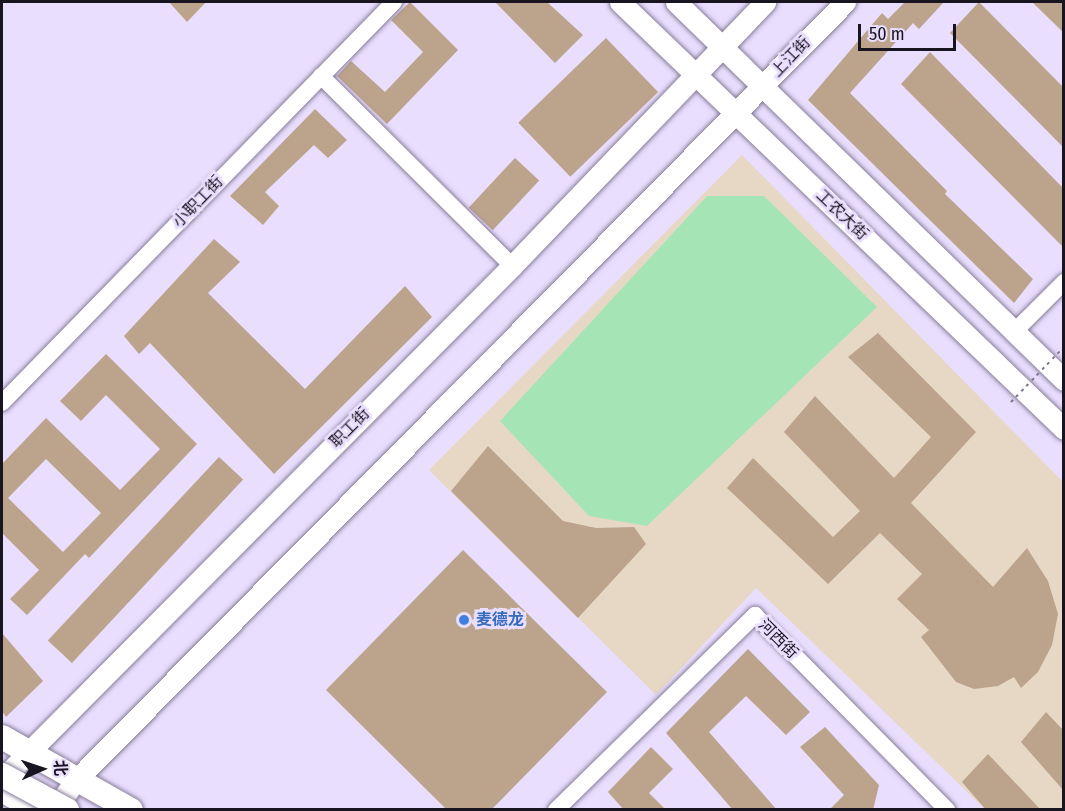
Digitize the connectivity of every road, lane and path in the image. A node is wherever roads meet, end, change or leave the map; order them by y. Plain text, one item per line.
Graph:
1 (394, 2) edge
2 (620, 2) edge
3 (676, 2) edge
4 (765, 2) edge
5 (845, 2) edge
6 (724, 47) junction
7 (321, 76) junction
8 (698, 76) junction
9 (764, 86) junction
10 (737, 113) junction
11 (512, 266) junction
12 (1064, 282) edge
13 (1014, 332) junction
14 (1062, 350) edge
15 (1064, 380) edge
16 (1011, 402) dead end
17 (2, 403) edge
18 (1064, 429) edge
19 (2, 737) edge
20 (26, 754) junction
21 (2, 777) edge
22 (76, 780) junction
23 (2, 790) edge
24 (38, 810) edge
25 (54, 810) edge
26 (67, 810) edge
27 (131, 810) edge
28 (556, 810) edge
29 (947, 810) edge

1 - 7 street, 小职工街
2 - 8 main road, 工农大街
3 - 6 main road
4 - 6 main road
5 - 9 main road, 上江街
6 - 8 main road
6 - 9 main road
7 - 11 street
7 - 17 street, 小职工街
8 - 10 main road, 工农大街
8 - 11 main road, 职工街
9 - 10 main road, 上江街
9 - 13 main road
10 - 18 main road, 工农大街
10 - 22 main road
11 - 20 main road, 职工街
12 - 13 street
13 - 15 main road
14 - 16 path, bridge
19 - 20 highway
20 - 21 main road, 职工街
20 - 22 highway
21 - 26 highway, bridge
22 - 25 main road
22 - 27 highway
23 - 24 highway
28 - 29 street, 河西街

